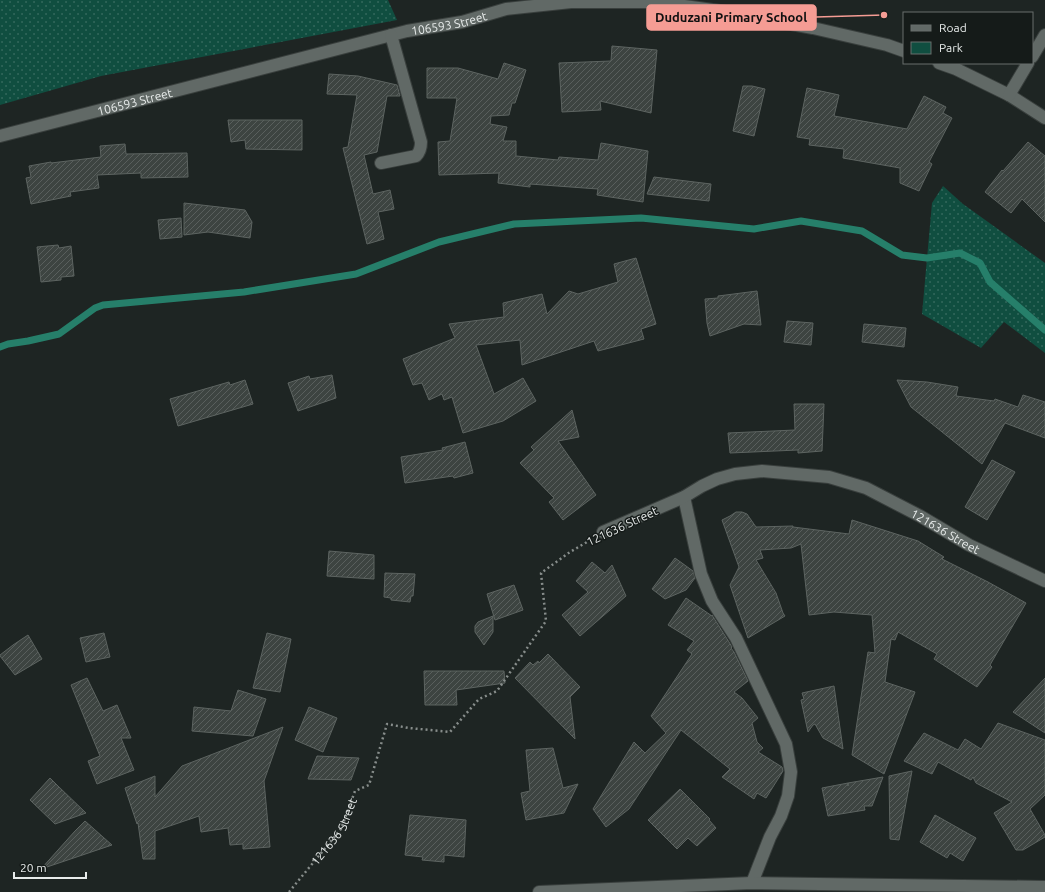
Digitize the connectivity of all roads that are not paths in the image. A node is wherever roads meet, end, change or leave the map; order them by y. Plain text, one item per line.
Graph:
1 (507, 4) edge
2 (391, 35) junction
3 (1045, 35) edge
4 (903, 51) edge
5 (1033, 55) edge
6 (942, 64) edge
7 (1027, 64) edge
8 (1009, 95) junction
9 (1045, 118) edge
10 (0, 136) edge
11 (381, 163) dead end
12 (684, 498) junction
13 (603, 532) road end
14 (1045, 581) edge
15 (752, 883) junction
16 (1045, 887) edge
17 (539, 892) edge

1 - 2 street, 106593 Street
1 - 4 street, 106593 Street
2 - 10 street, 106593 Street
2 - 11 street
3 - 5 street
6 - 8 street
7 - 8 street
8 - 9 street
12 - 13 street, 121636 Street
12 - 14 street, 121636 Street
12 - 15 street
15 - 16 street
15 - 17 street

